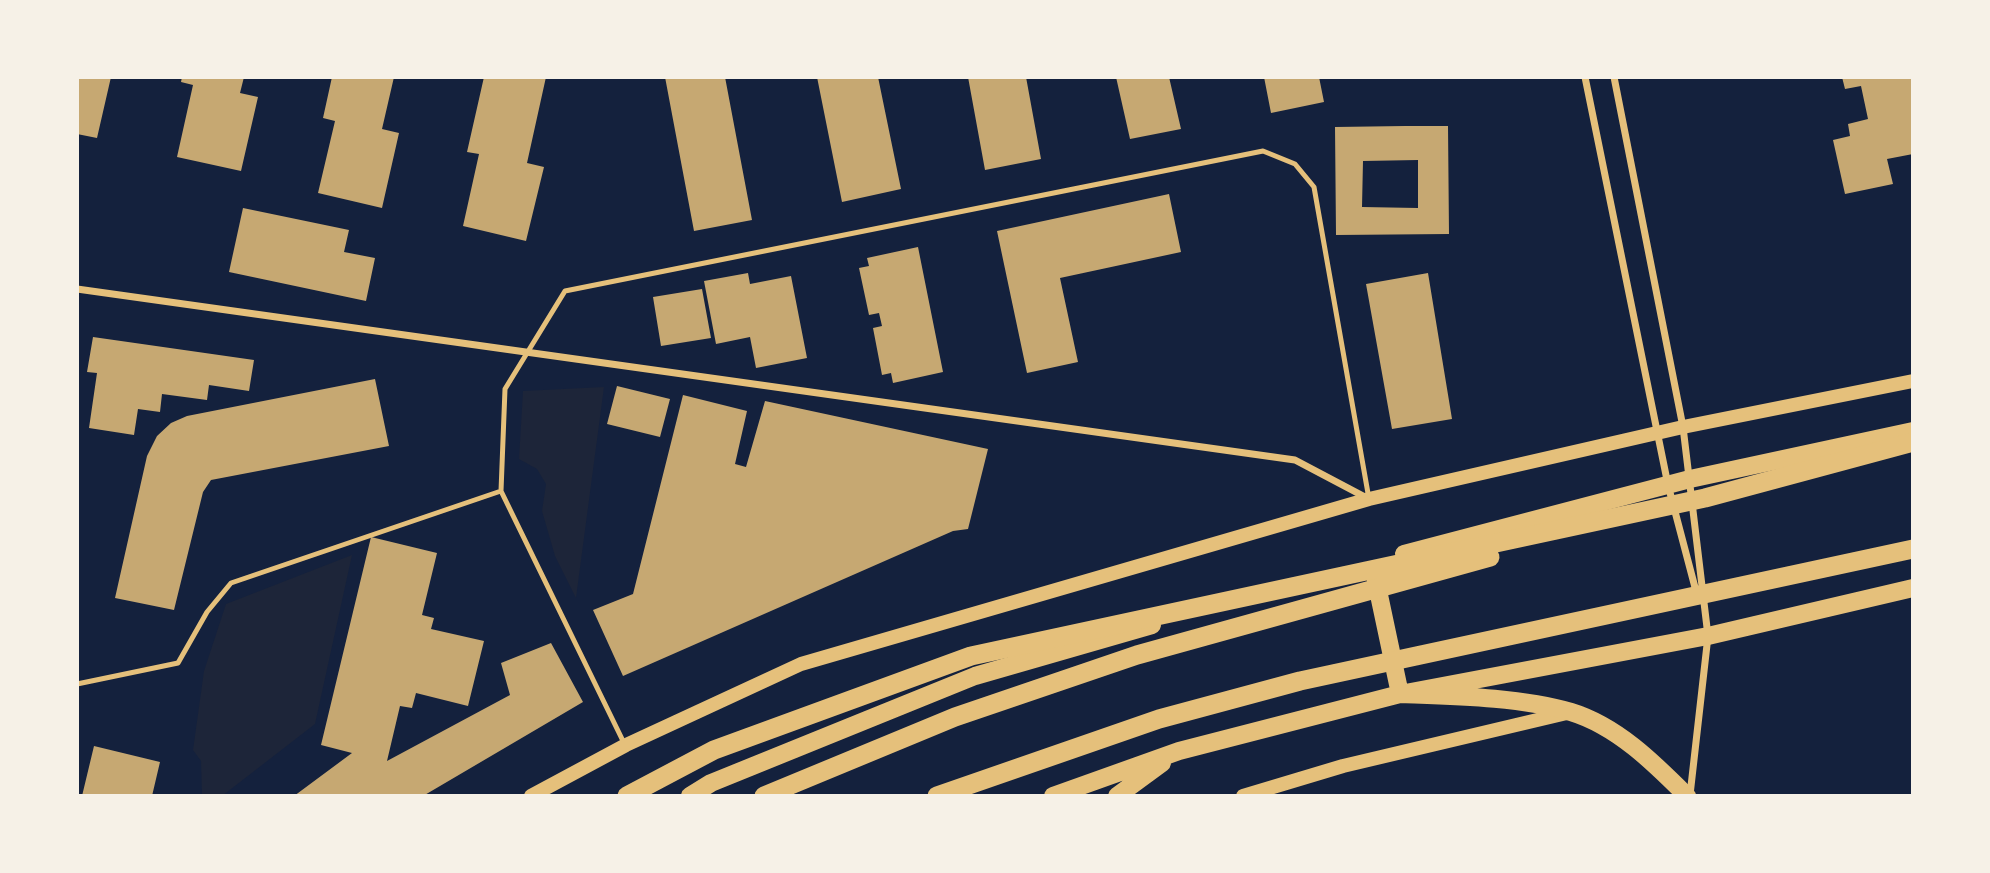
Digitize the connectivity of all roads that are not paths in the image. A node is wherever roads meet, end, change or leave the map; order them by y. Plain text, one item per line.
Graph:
1 (1585, 77) edge
2 (1614, 77) edge
3 (77, 289) edge
4 (528, 353) junction
5 (1913, 381) edge
6 (1683, 427) junction
7 (1913, 431) edge
8 (1658, 434) junction
9 (1913, 442) edge
10 (1913, 456) edge
11 (1690, 479) junction
12 (1668, 485) junction
13 (501, 491) junction
14 (1705, 498) junction
15 (1369, 499) junction
16 (1913, 549) edge
17 (1373, 562) junction
18 (1913, 588) edge
19 (1708, 636) junction
20 (77, 684) edge
21 (1400, 694) junction
22 (1571, 712) junction
23 (626, 745) junction
24 (1179, 751) junction
25 (531, 796) edge
26 (627, 796) edge
27 (690, 796) edge
28 (764, 796) edge
29 (937, 796) edge
30 (1054, 796) edge
31 (1117, 796) edge
32 (1243, 796) edge
33 (1689, 796) edge

1 - 8 street
2 - 6 street
3 - 4 street
4 - 13 lane
4 - 15 street
4 - 15 lane
5 - 6 main road
6 - 8 main road
6 - 11 street
7 - 11 main road
8 - 12 street
8 - 15 main road
9 - 14 highway
10 - 14 highway
11 - 12 main road
11 - 19 street
12 - 17 main road
12 - 19 street
13 - 20 lane
13 - 23 lane
14 - 26 highway
14 - 28 highway
15 - 23 main road
16 - 29 highway
17 - 21 main road
17 - 27 main road
18 - 19 main road
19 - 21 main road
19 - 33 street
21 - 22 main road
21 - 24 main road
22 - 32 main road
22 - 33 main road
23 - 25 main road
24 - 30 main road
24 - 31 main road

